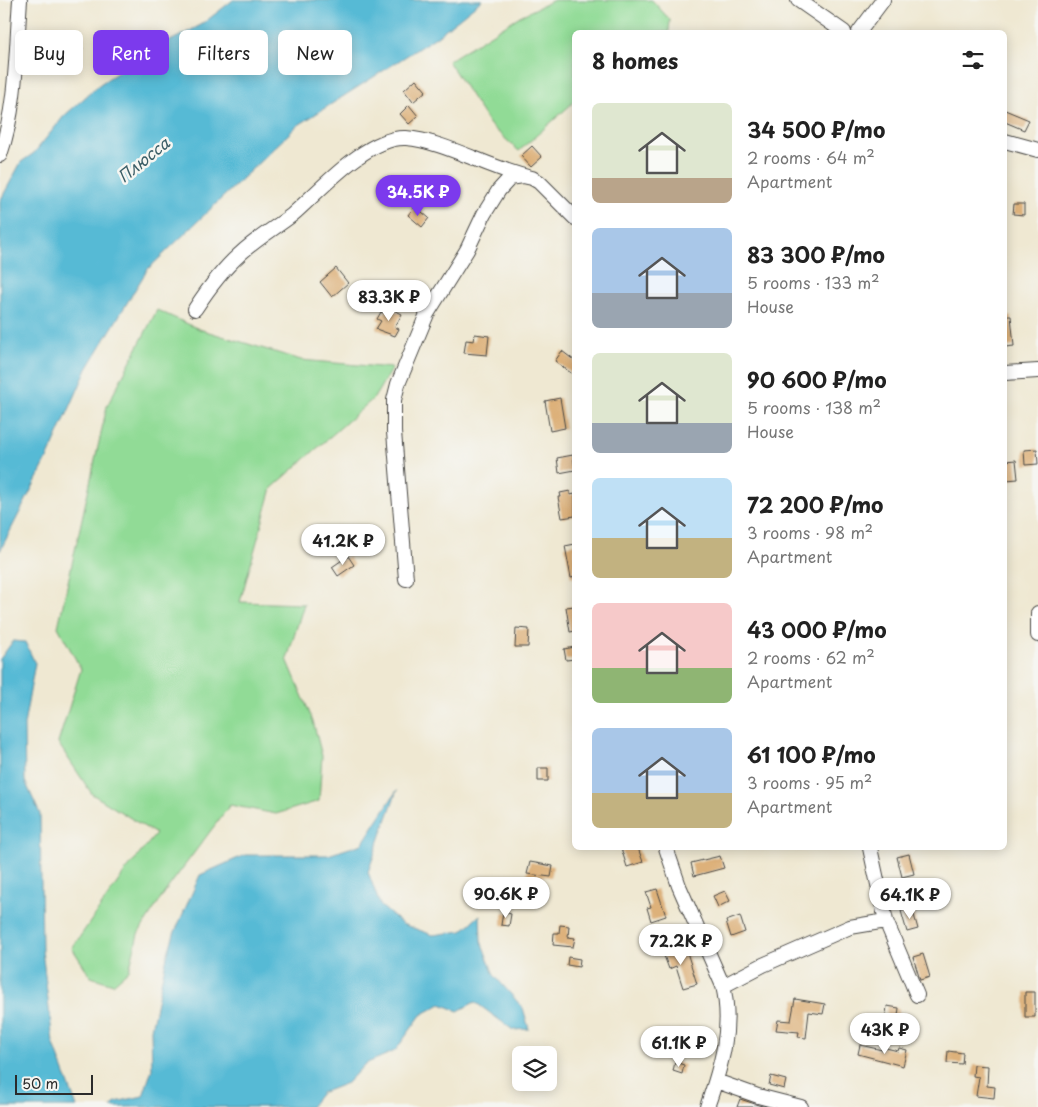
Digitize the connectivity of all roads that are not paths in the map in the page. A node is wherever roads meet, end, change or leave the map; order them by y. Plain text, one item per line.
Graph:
1 (20, 0) edge
2 (798, 0) edge
3 (883, 0) edge
4 (841, 30) edge
5 (860, 30) edge
6 (1007, 142) edge
7 (1038, 150) edge
8 (0, 155) edge
9 (522, 176) junction
10 (572, 215) edge
11 (195, 309) dead end
12 (1038, 371) edge
13 (1007, 373) edge
14 (406, 579) dead end
15 (1038, 612) edge
16 (1038, 635) edge
17 (667, 850) edge
18 (870, 850) edge
19 (886, 921) junction
20 (723, 986) junction
21 (917, 995) dead end
22 (716, 1081) junction
23 (707, 1107) edge
24 (801, 1107) edge

1 - 8 street
2 - 4 street
3 - 5 street
6 - 7 street
9 - 10 street
9 - 11 street
9 - 14 street
12 - 13 street
15 - 16 street
17 - 20 street
18 - 19 street
19 - 20 street
19 - 21 street
20 - 22 street
22 - 23 street
22 - 24 street

